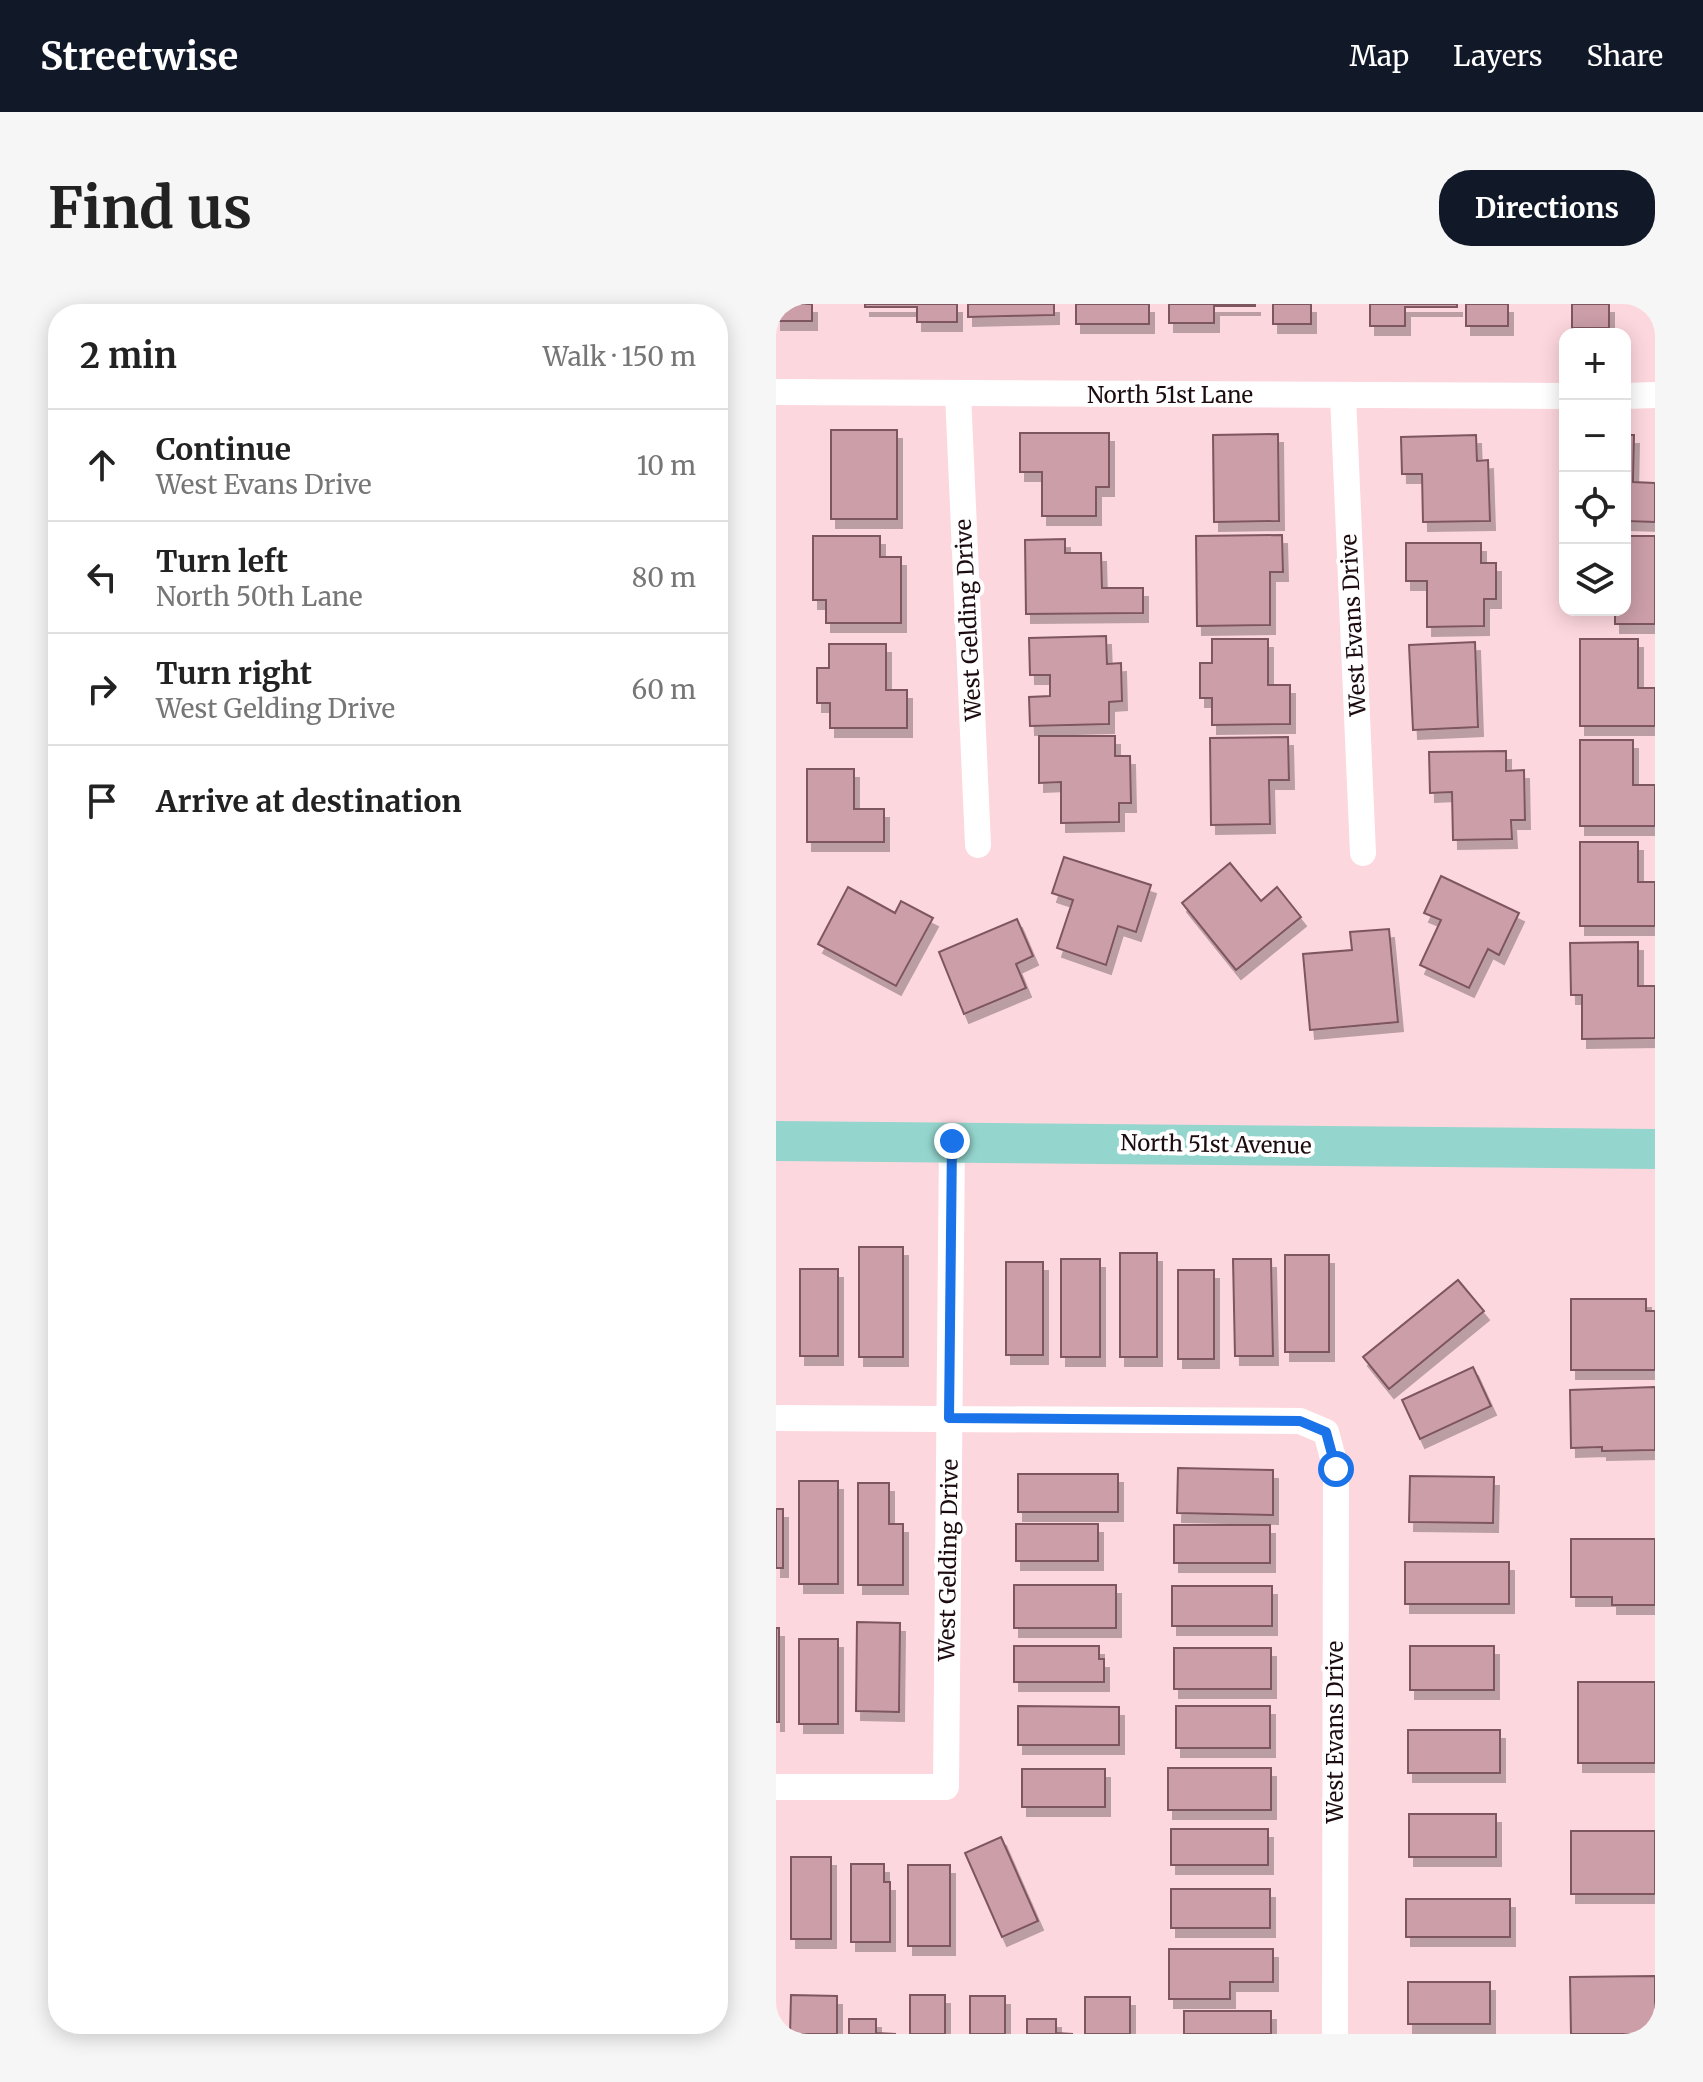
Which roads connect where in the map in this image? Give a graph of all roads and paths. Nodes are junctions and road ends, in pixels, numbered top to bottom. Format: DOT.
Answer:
graph roads {
  1 [pos="776,392"];
  2 [pos="958,394"];
  3 [pos="1655,395"];
  4 [pos="1343,396"];
  5 [pos="1559,396"];
  6 [pos="1631,396"];
  7 [pos="978,845"];
  8 [pos="1363,853"];
  9 [pos="776,1141"];
  10 [pos="952,1141"];
  11 [pos="1655,1149"];
  12 [pos="776,1418"];
  13 [pos="949,1418"];
  14 [pos="776,1787"];
  15 [pos="1335,2034"];
  1 -- 2 [label="street, North 51st Lane"];
  2 -- 4 [label="street, North 51st Lane"];
  2 -- 7 [label="street, West Gelding Drive"];
  3 -- 6 [label="street"];
  4 -- 5 [label="street, North 51st Lane"];
  4 -- 8 [label="street, West Evans Drive"];
  9 -- 10 [label="main road, North 51st Avenue"];
  10 -- 11 [label="main road, North 51st Avenue"];
  10 -- 13 [label="street, West Gelding Drive"];
  12 -- 13 [label="street"];
  13 -- 14 [label="street, West Gelding Drive"];
  13 -- 15 [label="street, West Evans Drive"];
}
